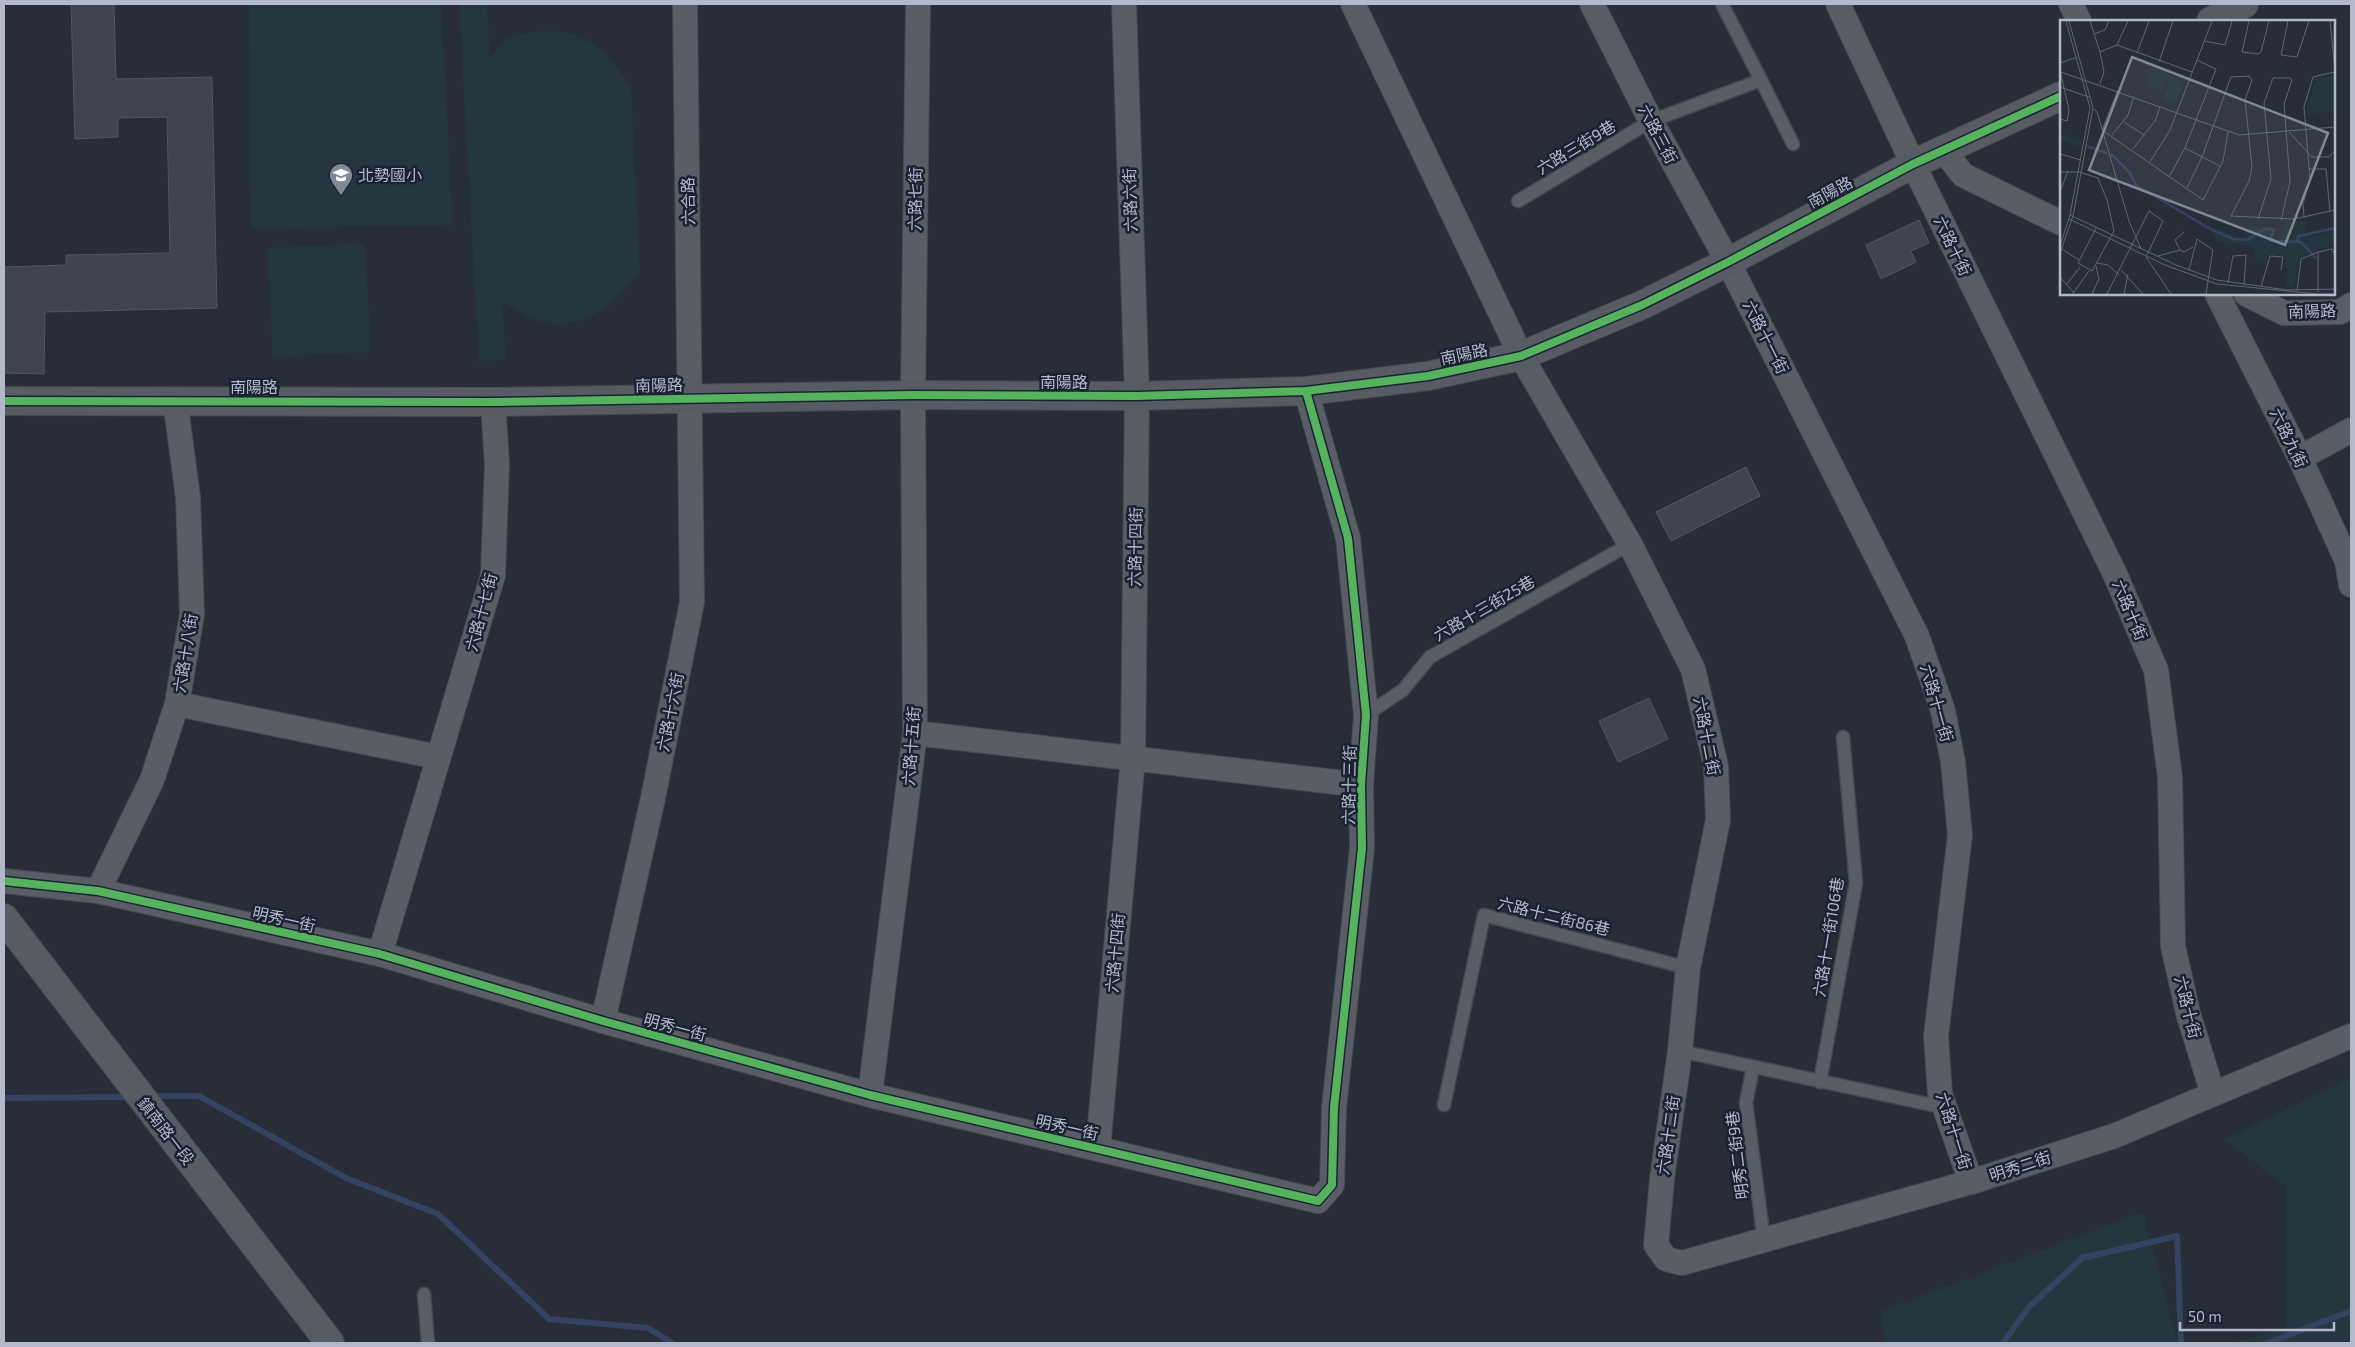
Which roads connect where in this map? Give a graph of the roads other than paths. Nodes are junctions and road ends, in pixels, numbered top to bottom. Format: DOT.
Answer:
graph roads {
  1 [pos="686,4"];
  2 [pos="918,4"];
  3 [pos="1124,4"];
  4 [pos="1353,4"];
  5 [pos="1592,4"];
  6 [pos="1722,4"];
  7 [pos="1838,4"];
  8 [pos="2071,4"];
  9 [pos="2244,4"];
  10 [pos="2079,20"];
  11 [pos="2212,20"];
  12 [pos="1761,80"];
  13 [pos="2060,96"];
  14 [pos="1651,121"];
  15 [pos="1793,144"];
  16 [pos="1944,151"];
  17 [pos="1912,164"];
  18 [pos="1518,201"];
  19 [pos="2060,223"];
  20 [pos="1728,262"];
  21 [pos="2218,295"];
  22 [pos="2248,295"];
  23 [pos="2351,305"];
  24 [pos="1521,356"];
  25 [pos="1306,391"];
  26 [pos="913,395"];
  27 [pos="1137,396"];
  28 [pos="690,398"];
  29 [pos="174,400"];
  30 [pos="4,401"];
  31 [pos="493,402"];
  32 [pos="2351,430"];
  33 [pos="2300,458"];
  34 [pos="1630,544"];
  35 [pos="2349,560"];
  36 [pos="2351,585"];
  37 [pos="177,704"];
  38 [pos="1366,715"];
  39 [pos="915,733"];
  40 [pos="1842,737"];
  41 [pos="438,758"];
  42 [pos="1133,758"];
  43 [pos="1360,785"];
  44 [pos="4,881"];
  45 [pos="98,890"];
  46 [pos="4,918"];
  47 [pos="380,954"];
  48 [pos="1688,968"];
  49 [pos="603,1021"];
  50 [pos="2351,1036"];
  51 [pos="1680,1051"];
  52 [pos="1753,1067"];
  53 [pos="1820,1082"];
  54 [pos="2213,1094"];
  55 [pos="870,1095"];
  56 [pos="1444,1105"];
  57 [pos="1946,1108"];
  58 [pos="1098,1148"];
  59 [pos="1971,1182"];
  60 [pos="1332,1185"];
  61 [pos="1764,1240"];
  62 [pos="1656,1245"];
  63 [pos="424,1294"];
  64 [pos="330,1343"];
  65 [pos="428,1343"];
  1 -- 28 [label="street, 六合路"];
  2 -- 26 [label="street, 六路七街"];
  3 -- 27 [label="street, 六路六街"];
  4 -- 24 [label="street"];
  5 -- 14 [label="street, 六路三街"];
  6 -- 12 [label="lane"];
  7 -- 17 [label="street"];
  8 -- 10 [label="street"];
  9 -- 11 [label="street"];
  12 -- 14 [label="lane, 六路三街9巷"];
  12 -- 15 [label="lane"];
  13 -- 16 [label="street, 南陽路"];
  14 -- 18 [label="lane, 六路三街9巷"];
  14 -- 20 [label="street, 六路三街"];
  16 -- 17 [label="street, 南陽路"];
  16 -- 19 [label="street"];
  17 -- 20 [label="street, 南陽路"];
  17 -- 54 [label="street, 六路十街"];
  20 -- 24 [label="street, 南陽路"];
  20 -- 57 [label="street, 六路十一街"];
  21 -- 33 [label="street, 六路九街"];
  22 -- 23 [label="street, 南陽路"];
  24 -- 25 [label="street, 南陽路"];
  24 -- 34 [label="street, 六路十二街"];
  25 -- 27 [label="street, 南陽路"];
  25 -- 38 [label="street, 六路十三街"];
  26 -- 27 [label="street, 南陽路"];
  26 -- 28 [label="street, 南陽路"];
  26 -- 39 [label="street, 六路十五街"];
  27 -- 42 [label="street, 六路十四街"];
  28 -- 31 [label="street, 南陽路"];
  28 -- 49 [label="street, 六路十六街"];
  29 -- 30 [label="street, 南陽路"];
  29 -- 31 [label="street, 南陽路"];
  29 -- 37 [label="street, 六路十八街"];
  31 -- 41 [label="street, 六路十七街"];
  32 -- 33 [label="street"];
  33 -- 35 [label="street, 六路九街"];
  34 -- 38 [label="lane, 六路十三街25巷"];
  34 -- 48 [label="street, 六路十二街"];
  35 -- 36 [label="street, 六路九街"];
  37 -- 41 [label="street"];
  37 -- 45 [label="street, 六路十八街"];
  38 -- 43 [label="street, 六路十三街"];
  39 -- 42 [label="street"];
  39 -- 55 [label="street, 六路十五街"];
  40 -- 53 [label="lane, 六路十一街106巷"];
  41 -- 47 [label="street, 六路十七街"];
  42 -- 43 [label="street"];
  42 -- 58 [label="street, 六路十四街"];
  43 -- 60 [label="street, 六路十三街"];
  44 -- 45 [label="street, 明秀一街"];
  45 -- 47 [label="street, 明秀一街"];
  46 -- 64 [label="street, 鎮南路一段"];
  47 -- 49 [label="street, 明秀一街"];
  48 -- 51 [label="street, 六路十二街"];
  48 -- 56 [label="lane, 六路十二街86巷"];
  49 -- 55 [label="street, 明秀一街"];
  50 -- 54 [label="street, 明秀二街"];
  51 -- 52 [label="lane"];
  51 -- 62 [label="street, 六路十二街"];
  52 -- 53 [label="lane"];
  52 -- 61 [label="lane, 明秀二街9巷"];
  53 -- 57 [label="lane"];
  54 -- 59 [label="street, 明秀二街"];
  55 -- 58 [label="street, 明秀一街"];
  57 -- 59 [label="street, 六路十一街"];
  58 -- 60 [label="street, 明秀一街"];
  59 -- 61 [label="street, 明秀二街"];
  61 -- 62 [label="street, 明秀二街"];
  63 -- 65 [label="lane"];
}
